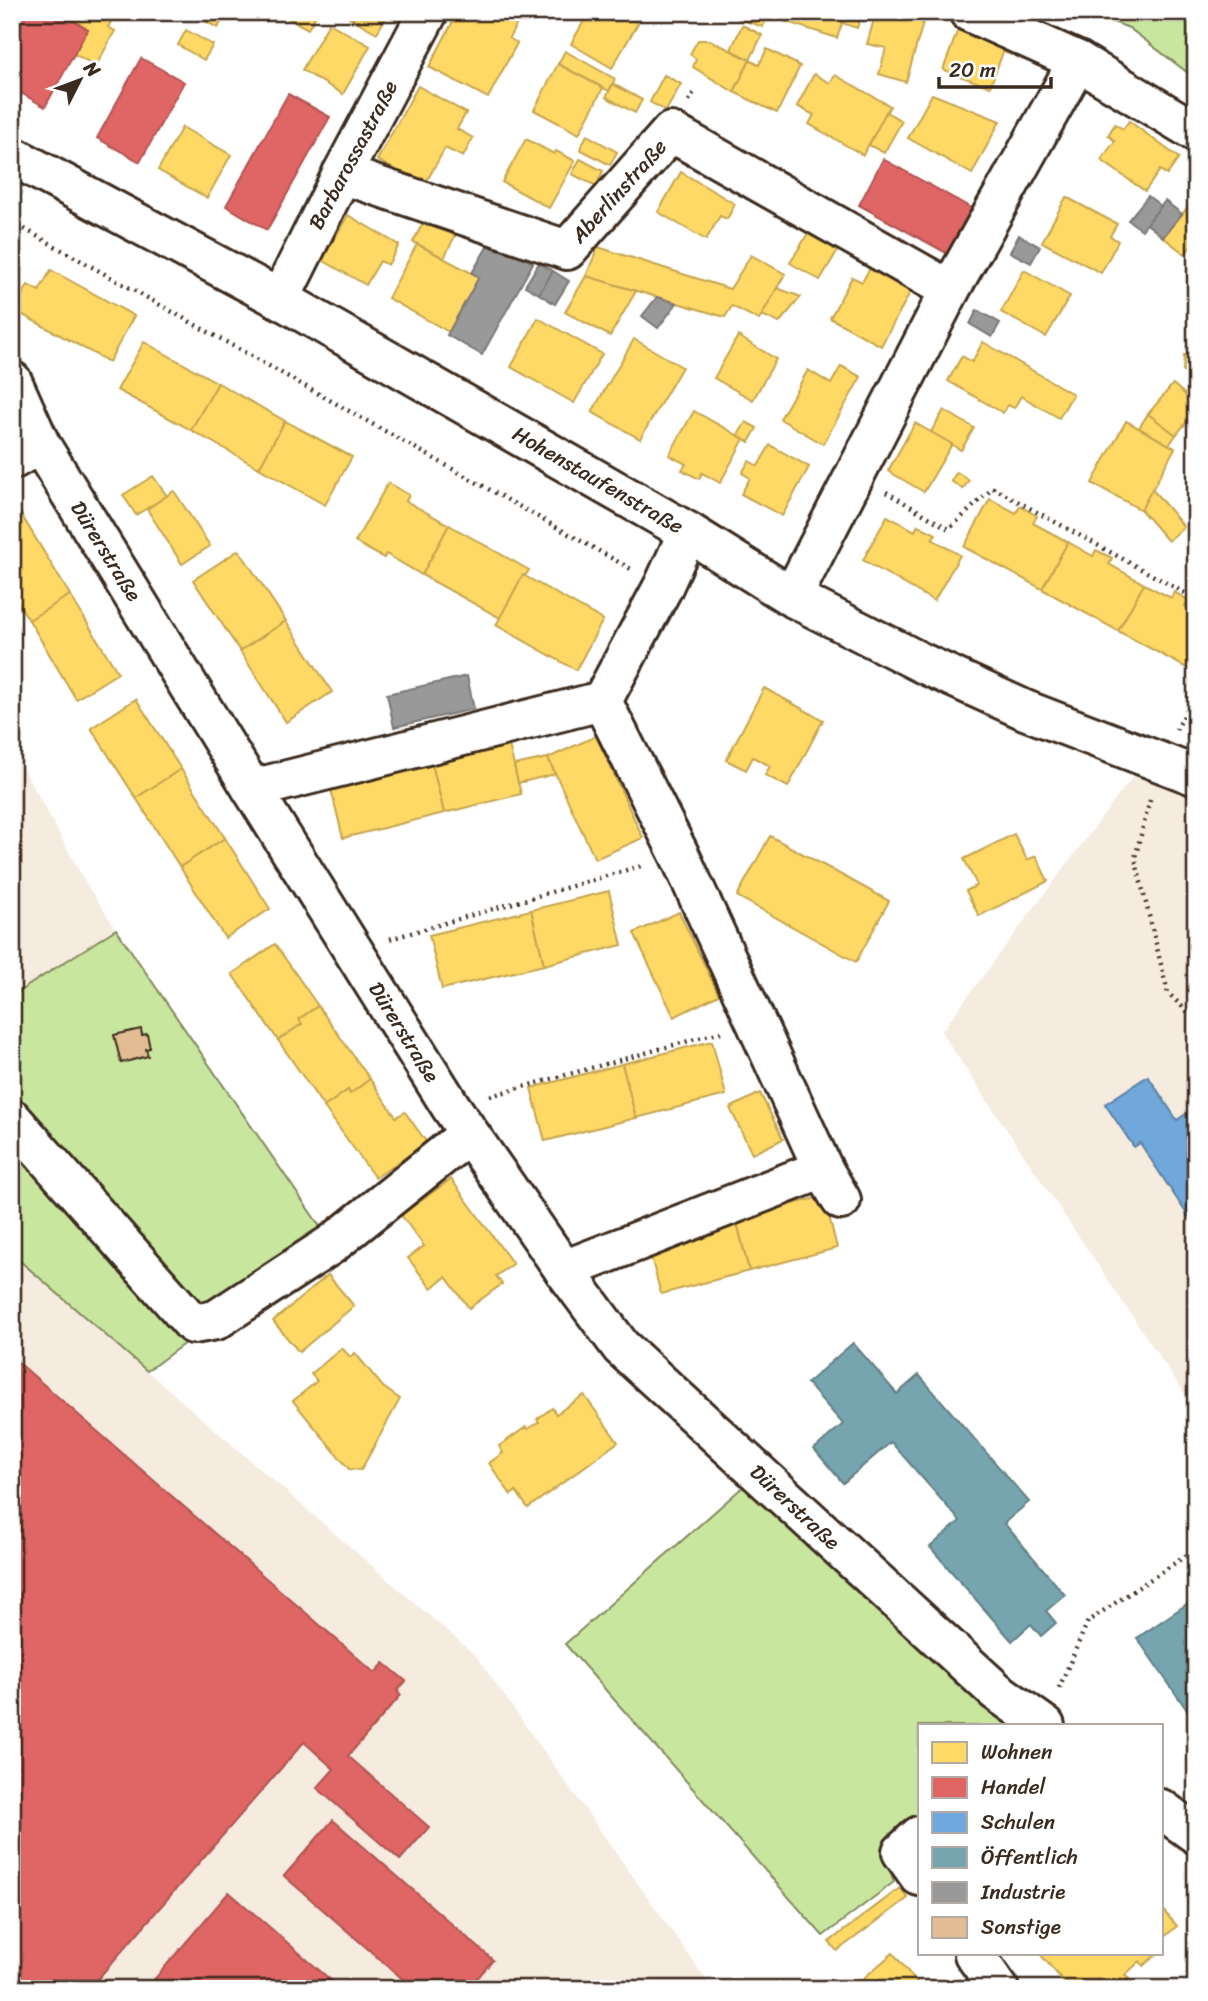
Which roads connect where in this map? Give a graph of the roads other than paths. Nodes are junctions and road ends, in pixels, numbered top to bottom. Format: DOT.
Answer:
graph roads {
  1 [pos="428,12"];
  2 [pos="969,12"];
  3 [pos="1078,61"];
  4 [pos="1196,132"];
  5 [pos="12,156"];
  6 [pos="342,174"];
  7 [pos="950,290"];
  8 [pos="279,299"];
  9 [pos="12,381"];
  10 [pos="26,452"];
  11 [pos="688,531"];
  12 [pos="792,597"];
  13 [pos="602,701"];
  14 [pos="1196,776"];
  15 [pos="252,789"];
  16 [pos="12,1119"];
  17 [pos="460,1121"];
  18 [pos="564,1270"];
  19 [pos="1040,1724"];
  20 [pos="1162,1810"];
  21 [pos="1196,1834"];
  22 [pos="918,1837"];
  23 [pos="918,1875"];
  24 [pos="975,1955"];
  25 [pos="999,1989"];
  1 -- 6 [label="street, Barbarossastraße"];
  2 -- 3 [label="street"];
  3 -- 4 [label="street"];
  3 -- 7 [label="street"];
  5 -- 8 [label="street, Hohenstaufenstraße"];
  6 -- 7 [label="street, Aberlinstraße"];
  6 -- 8 [label="street, Barbarossastraße"];
  7 -- 12 [label="street"];
  8 -- 11 [label="street, Hohenstaufenstraße"];
  9 -- 10 [label="street, Dürerstraße"];
  10 -- 15 [label="street, Dürerstraße"];
  11 -- 12 [label="street, Hohenstaufenstraße"];
  11 -- 13 [label="street"];
  12 -- 14 [label="street, Hohenstaufenstraße"];
  13 -- 15 [label="street"];
  13 -- 18 [label="street"];
  15 -- 17 [label="street, Dürerstraße"];
  16 -- 17 [label="street"];
  17 -- 18 [label="street, Dürerstraße"];
  18 -- 19 [label="street, Dürerstraße"];
  20 -- 21 [label="street"];
  22 -- 23 [label="street"];
  24 -- 25 [label="street"];
}
